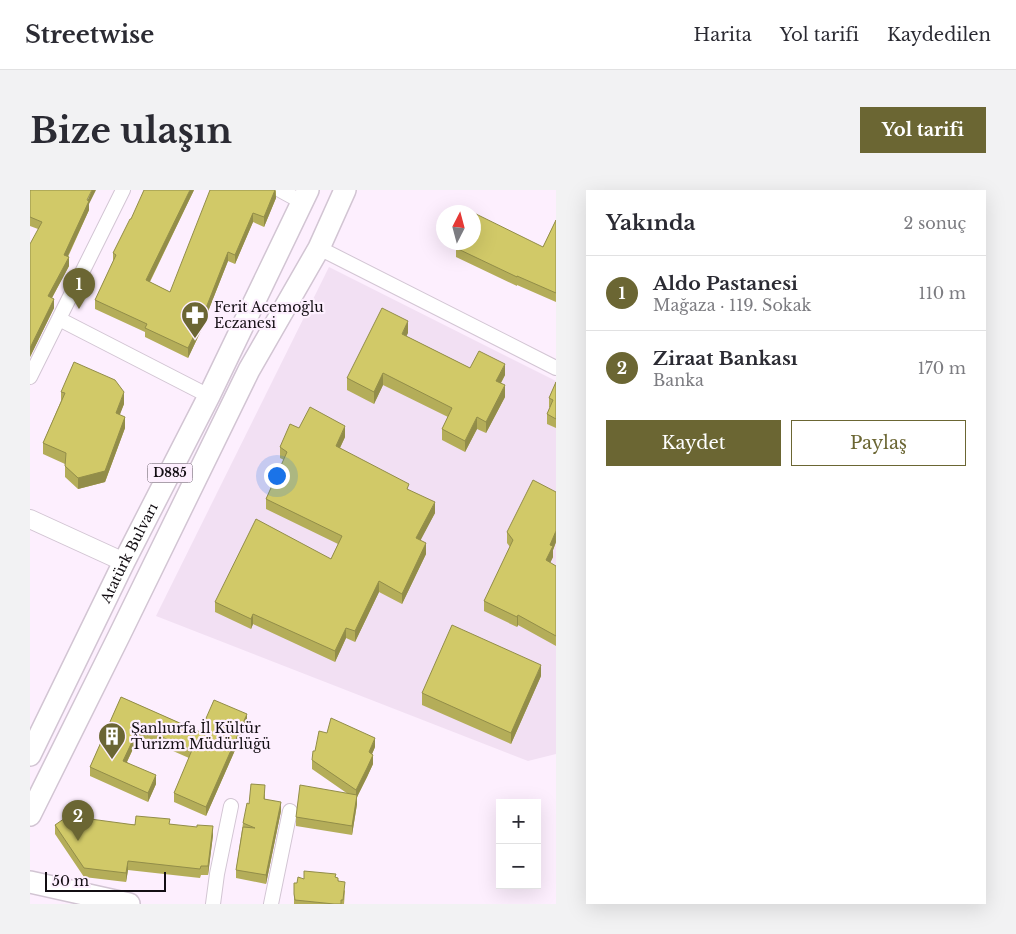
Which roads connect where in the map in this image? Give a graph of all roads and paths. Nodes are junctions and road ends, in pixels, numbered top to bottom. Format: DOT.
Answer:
graph roads {
  1 [pos="123,190"];
  2 [pos="280,190"];
  3 [pos="345,190"];
  4 [pos="305,196"];
  5 [pos="319,248"];
  6 [pos="59,319"];
  7 [pos="556,368"];
  8 [pos="30,377"];
  9 [pos="209,396"];
  10 [pos="30,519"];
  11 [pos="124,562"];
  12 [pos="66,684"];
  13 [pos="30,741"];
  14 [pos="30,755"];
  15 [pos="231,806"];
  16 [pos="290,811"];
  17 [pos="30,815"];
  18 [pos="30,882"];
  19 [pos="129,904"];
  20 [pos="213,904"];
  21 [pos="271,904"];
  1 -- 6 [label="street"];
  2 -- 4 [label="street"];
  3 -- 5 [label="main road"];
  4 -- 9 [label="main road, Atatürk Bulvarı / D885"];
  5 -- 7 [label="street"];
  5 -- 17 [label="main road"];
  6 -- 8 [label="street"];
  6 -- 9 [label="street"];
  9 -- 11 [label="main road, Atatürk Bulvarı / D885"];
  10 -- 11 [label="street"];
  11 -- 12 [label="main road, Atatürk Bulvarı / D885"];
  12 -- 13 [label="main road"];
  12 -- 14 [label="main road, Atatürk Bulvarı / D885"];
  15 -- 20 [label="street"];
  16 -- 21 [label="street"];
  18 -- 19 [label="main road"];
}
